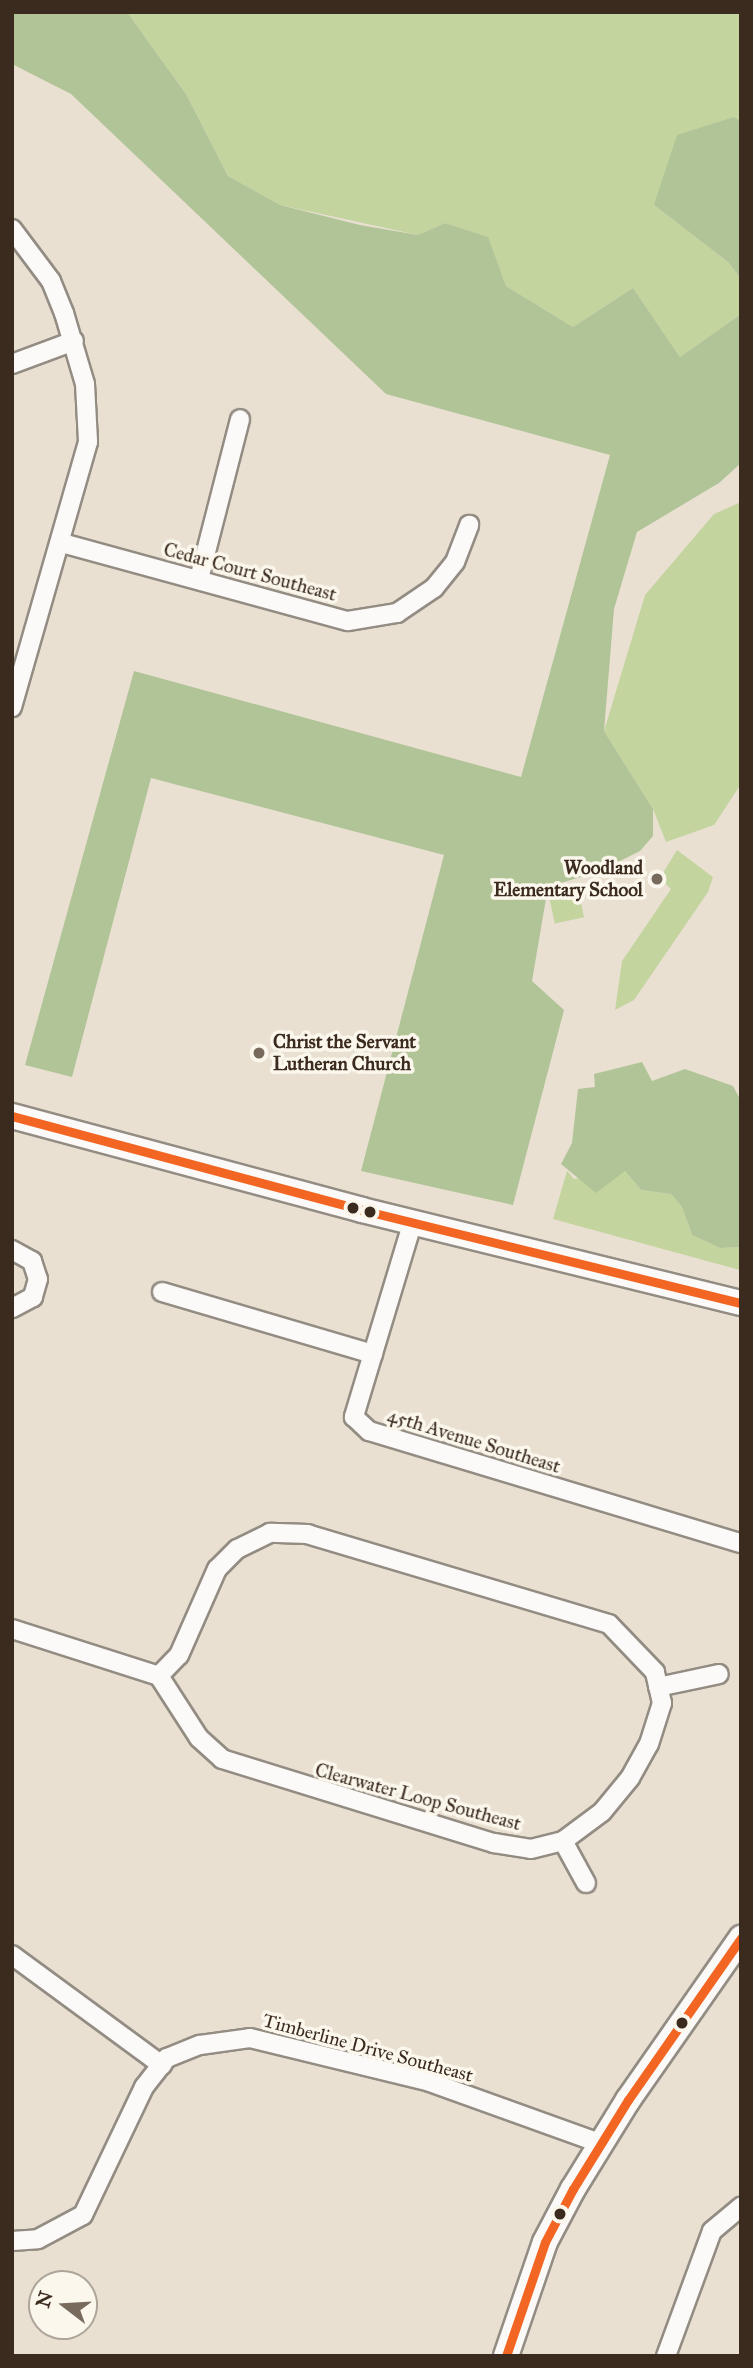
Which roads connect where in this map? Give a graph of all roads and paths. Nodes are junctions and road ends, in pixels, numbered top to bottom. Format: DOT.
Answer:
graph roads {
  1 [pos="12,229"];
  2 [pos="74,341"];
  3 [pos="12,364"];
  4 [pos="240,419"];
  5 [pos="469,525"];
  6 [pos="62,543"];
  7 [pos="199,579"];
  8 [pos="14,696"];
  9 [pos="12,1116"];
  10 [pos="413,1222"];
  11 [pos="12,1250"];
  12 [pos="162,1292"];
  13 [pos="741,1303"];
  14 [pos="12,1308"];
  15 [pos="373,1354"];
  16 [pos="741,1543"];
  17 [pos="12,1629"];
  18 [pos="719,1674"];
  19 [pos="159,1676"];
  20 [pos="658,1687"];
  21 [pos="563,1841"];
  22 [pos="586,1883"];
  23 [pos="741,1938"];
  24 [pos="12,1955"];
  25 [pos="162,2065"];
  26 [pos="599,2143"];
  27 [pos="741,2207"];
  28 [pos="12,2241"];
  29 [pos="506,2356"];
  30 [pos="666,2356"];
  1 -- 2 [label="street"];
  2 -- 3 [label="street"];
  2 -- 6 [label="street"];
  4 -- 7 [label="street"];
  5 -- 7 [label="street, Cedar Court Southeast"];
  6 -- 7 [label="street, Cedar Court Southeast"];
  6 -- 8 [label="street"];
  9 -- 10 [label="street"];
  10 -- 13 [label="street"];
  10 -- 15 [label="street, 45th Avenue Southeast"];
  11 -- 14 [label="street"];
  12 -- 15 [label="street"];
  15 -- 16 [label="street, 45th Avenue Southeast"];
  17 -- 19 [label="street"];
  18 -- 20 [label="street"];
  19 -- 20 [label="street"];
  19 -- 21 [label="street, Clearwater Loop Southeast"];
  20 -- 21 [label="street, Clearwater Loop Southeast"];
  21 -- 22 [label="street"];
  23 -- 26 [label="street"];
  24 -- 25 [label="street"];
  25 -- 26 [label="street, Timberline Drive Southeast"];
  25 -- 28 [label="street, Timberline Drive Southeast"];
  26 -- 29 [label="street"];
  27 -- 30 [label="street"];
}
